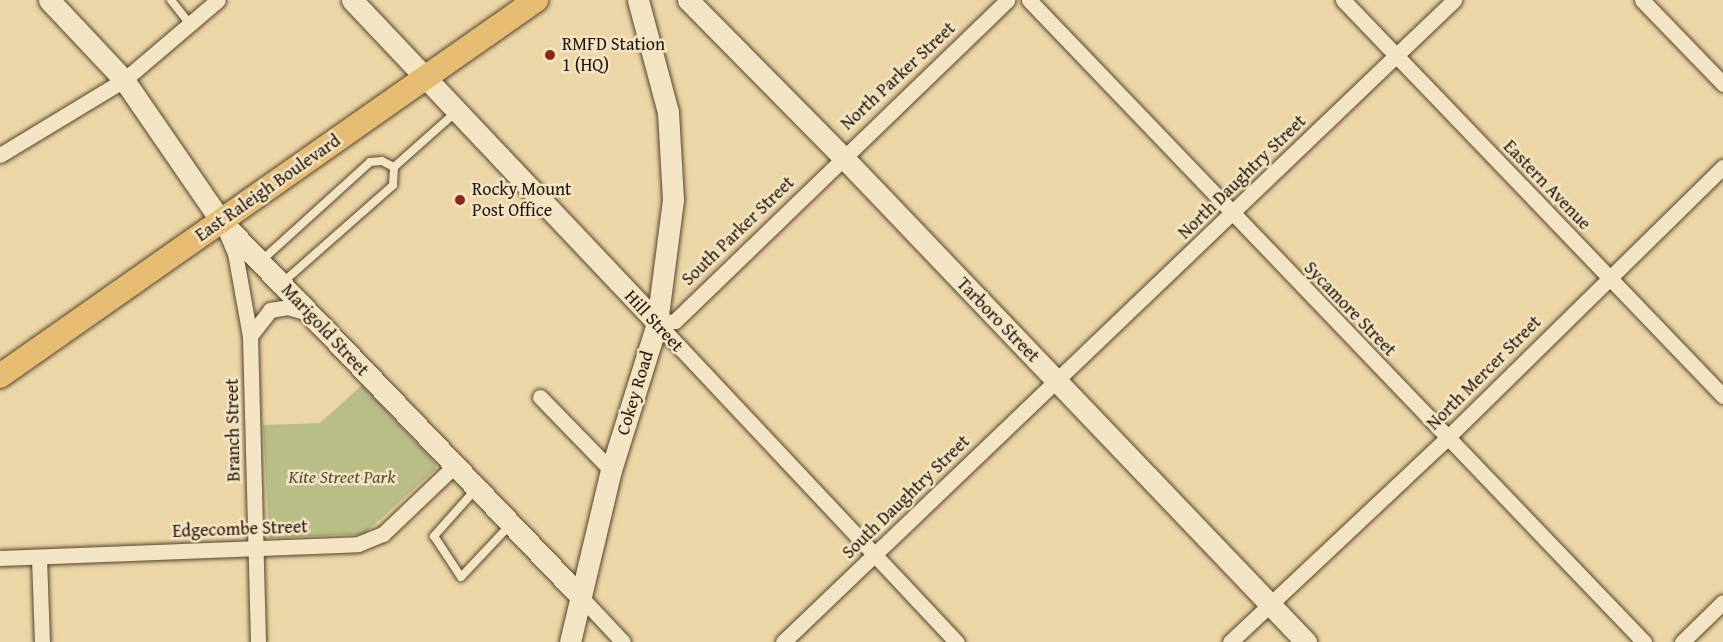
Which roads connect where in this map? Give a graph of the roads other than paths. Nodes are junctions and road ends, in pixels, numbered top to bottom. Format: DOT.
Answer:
graph roads {
  1 [pos="49,0"];
  2 [pos="171,0"];
  3 [pos="218,0"];
  4 [pos="352,0"];
  5 [pos="536,0"];
  6 [pos="638,0"];
  7 [pos="688,0"];
  8 [pos="1007,0"];
  9 [pos="1029,0"];
  10 [pos="1343,0"];
  11 [pos="1454,0"];
  12 [pos="1642,0"];
  13 [pos="190,24"];
  14 [pos="1397,56"];
  15 [pos="425,78"];
  16 [pos="124,80"];
  17 [pos="1723,84"];
  18 [pos="456,111"];
  19 [pos="0,154"];
  20 [pos="842,156"];
  21 [pos="394,167"];
  22 [pos="1723,167"];
  23 [pos="1232,214"];
  24 [pos="221,221"];
  25 [pos="260,262"];
  26 [pos="1609,278"];
  27 [pos="281,284"];
  28 [pos="310,314"];
  29 [pos="657,323"];
  30 [pos="250,336"];
  31 [pos="0,375"];
  32 [pos="1057,381"];
  33 [pos="1723,396"];
  34 [pos="540,397"];
  35 [pos="1447,438"];
  36 [pos="453,467"];
  37 [pos="611,470"];
  38 [pos="475,490"];
  39 [pos="510,525"];
  40 [pos="255,548"];
  41 [pos="874,555"];
  42 [pos="39,557"];
  43 [pos="0,558"];
  44 [pos="579,595"];
  45 [pos="1723,602"];
  46 [pos="1270,604"];
  47 [pos="42,642"];
  48 [pos="258,642"];
  49 [pos="570,642"];
  50 [pos="623,642"];
  51 [pos="783,642"];
  52 [pos="957,642"];
  53 [pos="1230,642"];
  54 [pos="1306,642"];
  55 [pos="1644,642"];
  56 [pos="1682,642"];
  1 -- 16 [label="street, Marigold Street"];
  2 -- 13 [label="lane"];
  3 -- 13 [label="street"];
  4 -- 15 [label="street, Hill Street"];
  5 -- 15 [label="main road, East Raleigh Boulevard"];
  6 -- 29 [label="street, Cokey Road"];
  7 -- 20 [label="street, Tarboro Street"];
  8 -- 20 [label="street, North Parker Street"];
  9 -- 23 [label="street, Sycamore Street"];
  10 -- 14 [label="street, Eastern Avenue"];
  11 -- 14 [label="street, North Daughtry Street"];
  12 -- 17 [label="street"];
  13 -- 16 [label="street"];
  14 -- 23 [label="street, North Daughtry Street"];
  14 -- 26 [label="street, Eastern Avenue"];
  15 -- 18 [label="street, Hill Street"];
  15 -- 24 [label="main road, East Raleigh Boulevard"];
  16 -- 19 [label="street"];
  16 -- 24 [label="street, Marigold Street"];
  18 -- 21 [label="lane"];
  18 -- 29 [label="street, Hill Street"];
  20 -- 29 [label="street, South Parker Street"];
  20 -- 32 [label="street, Tarboro Street"];
  21 -- 25 [label="lane"];
  21 -- 27 [label="lane"];
  22 -- 26 [label="street, North Mercer Street"];
  23 -- 32 [label="street, North Daughtry Street"];
  23 -- 35 [label="street, Sycamore Street"];
  24 -- 25 [label="street, Marigold Street"];
  24 -- 30 [label="street, Branch Street"];
  24 -- 31 [label="main road, East Raleigh Boulevard"];
  25 -- 27 [label="street, Marigold Street"];
  26 -- 33 [label="street, Eastern Avenue"];
  26 -- 35 [label="street, North Mercer Street"];
  27 -- 28 [label="street, Marigold Street"];
  28 -- 30 [label="street"];
  28 -- 36 [label="street, Marigold Street"];
  29 -- 37 [label="street, Cokey Road"];
  29 -- 41 [label="street, Hill Street"];
  30 -- 40 [label="street, Branch Street"];
  32 -- 41 [label="street, South Daughtry Street"];
  32 -- 46 [label="street, Tarboro Street"];
  34 -- 37 [label="street"];
  35 -- 46 [label="street, North Mercer Street"];
  35 -- 55 [label="street, Sycamore Street"];
  36 -- 38 [label="street, Marigold Street"];
  36 -- 40 [label="street, Edgecombe Street"];
  37 -- 44 [label="street, Cokey Road"];
  38 -- 39 [label="street, Marigold Street"];
  38 -- 39 [label="lane"];
  39 -- 44 [label="street, Marigold Street"];
  40 -- 42 [label="street, Edgecombe Street"];
  40 -- 48 [label="street, Branch Street"];
  41 -- 51 [label="street, South Daughtry Street"];
  41 -- 52 [label="street, Hill Street"];
  42 -- 43 [label="street, Edgecombe Street"];
  42 -- 47 [label="street"];
  44 -- 49 [label="street, Cokey Road"];
  44 -- 50 [label="street, Marigold Street"];
  45 -- 56 [label="street"];
  46 -- 53 [label="street, North Mercer Street"];
  46 -- 54 [label="street, Tarboro Street"];
}
